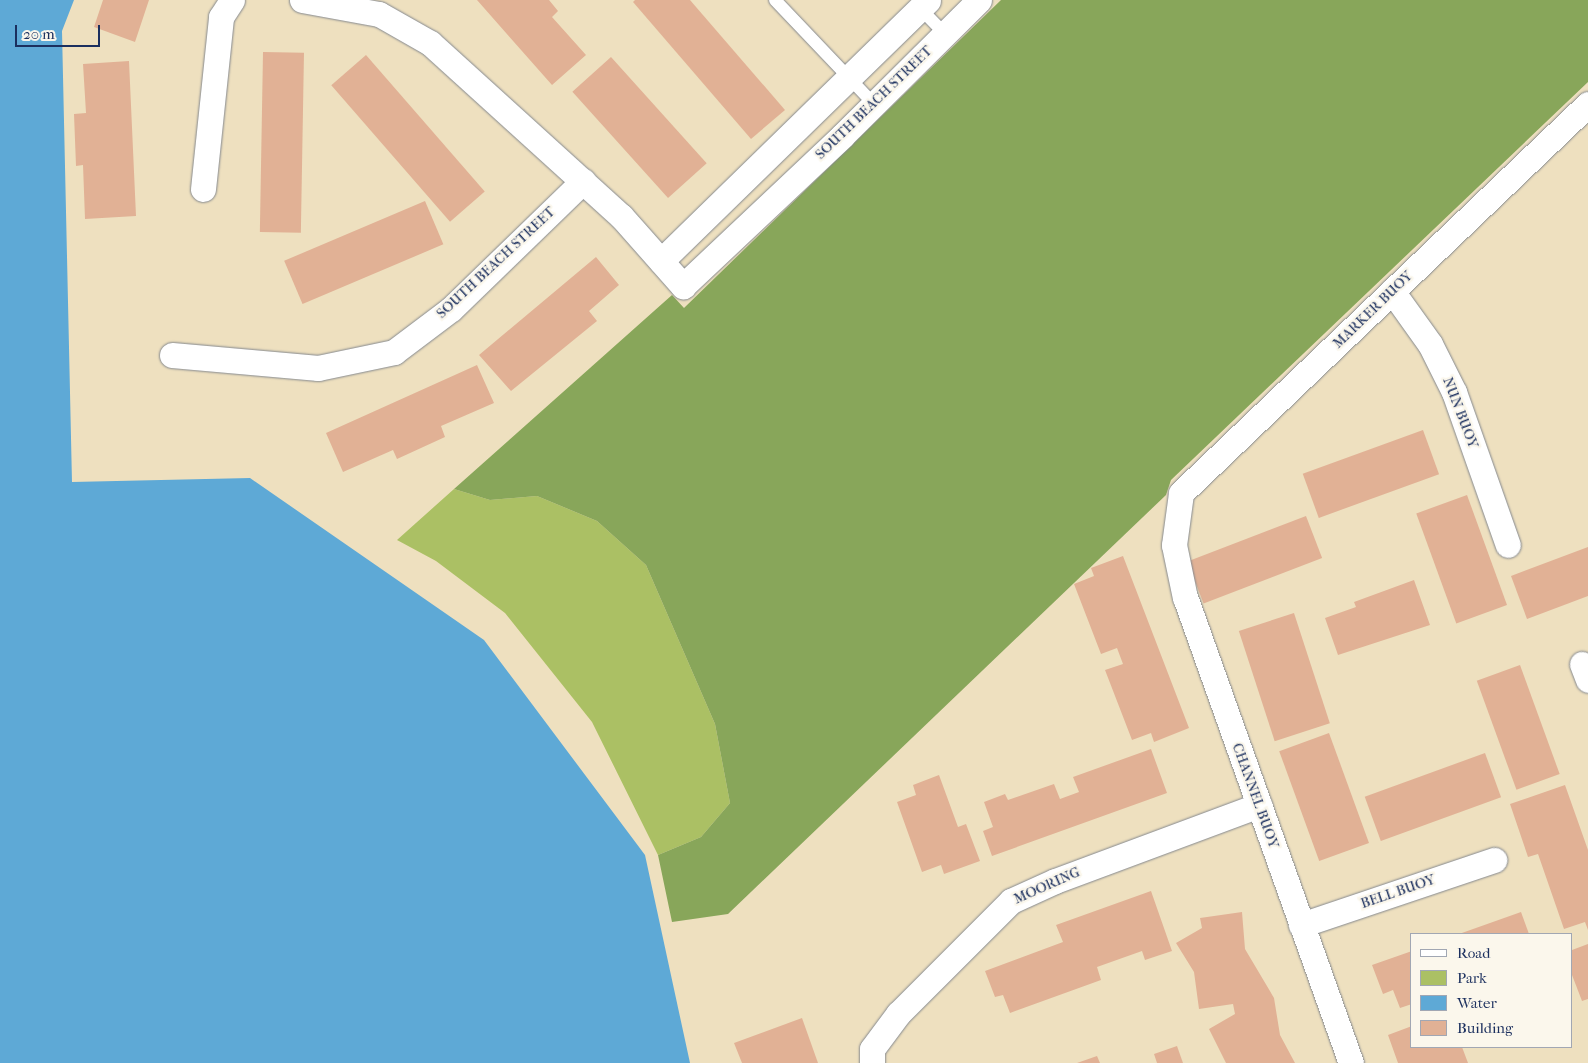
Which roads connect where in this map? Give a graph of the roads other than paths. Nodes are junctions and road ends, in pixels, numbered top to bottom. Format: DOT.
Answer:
graph roads {
  1 [pos="232,0"];
  2 [pos="302,0"];
  3 [pos="775,0"];
  4 [pos="979,0"];
  5 [pos="920,3"];
  6 [pos="368,6"];
  7 [pos="945,34"];
  8 [pos="849,79"];
  9 [pos="874,104"];
  10 [pos="1588,104"];
  11 [pos="583,181"];
  12 [pos="203,190"];
  13 [pos="661,261"];
  14 [pos="1392,292"];
  15 [pos="172,355"];
  16 [pos="1177,525"];
  17 [pos="1508,545"];
  18 [pos="1258,805"];
  19 [pos="1494,860"];
  20 [pos="1301,925"];
  21 [pos="872,1063"];
  22 [pos="1351,1063"];
  1 -- 12 [label="street"];
  2 -- 6 [label="street, SOUTH BEACH STREET"];
  3 -- 8 [label="lane"];
  4 -- 7 [label="street, SOUTH BEACH STREET"];
  5 -- 7 [label="lane"];
  5 -- 8 [label="street"];
  6 -- 11 [label="street, SOUTH BEACH STREET"];
  7 -- 9 [label="street, SOUTH BEACH STREET"];
  8 -- 9 [label="lane"];
  8 -- 13 [label="street"];
  9 -- 13 [label="street, SOUTH BEACH STREET"];
  10 -- 14 [label="street, MARKER BUOY"];
  11 -- 13 [label="street, SOUTH BEACH STREET"];
  11 -- 15 [label="street, SOUTH BEACH STREET"];
  14 -- 16 [label="street, MARKER BUOY"];
  14 -- 17 [label="street, NUN BUOY"];
  16 -- 18 [label="street, CHANNEL BUOY"];
  18 -- 20 [label="street, CHANNEL BUOY"];
  18 -- 21 [label="street, MOORING"];
  19 -- 20 [label="street, BELL BUOY"];
  20 -- 22 [label="street, CHANNEL BUOY"];
}
